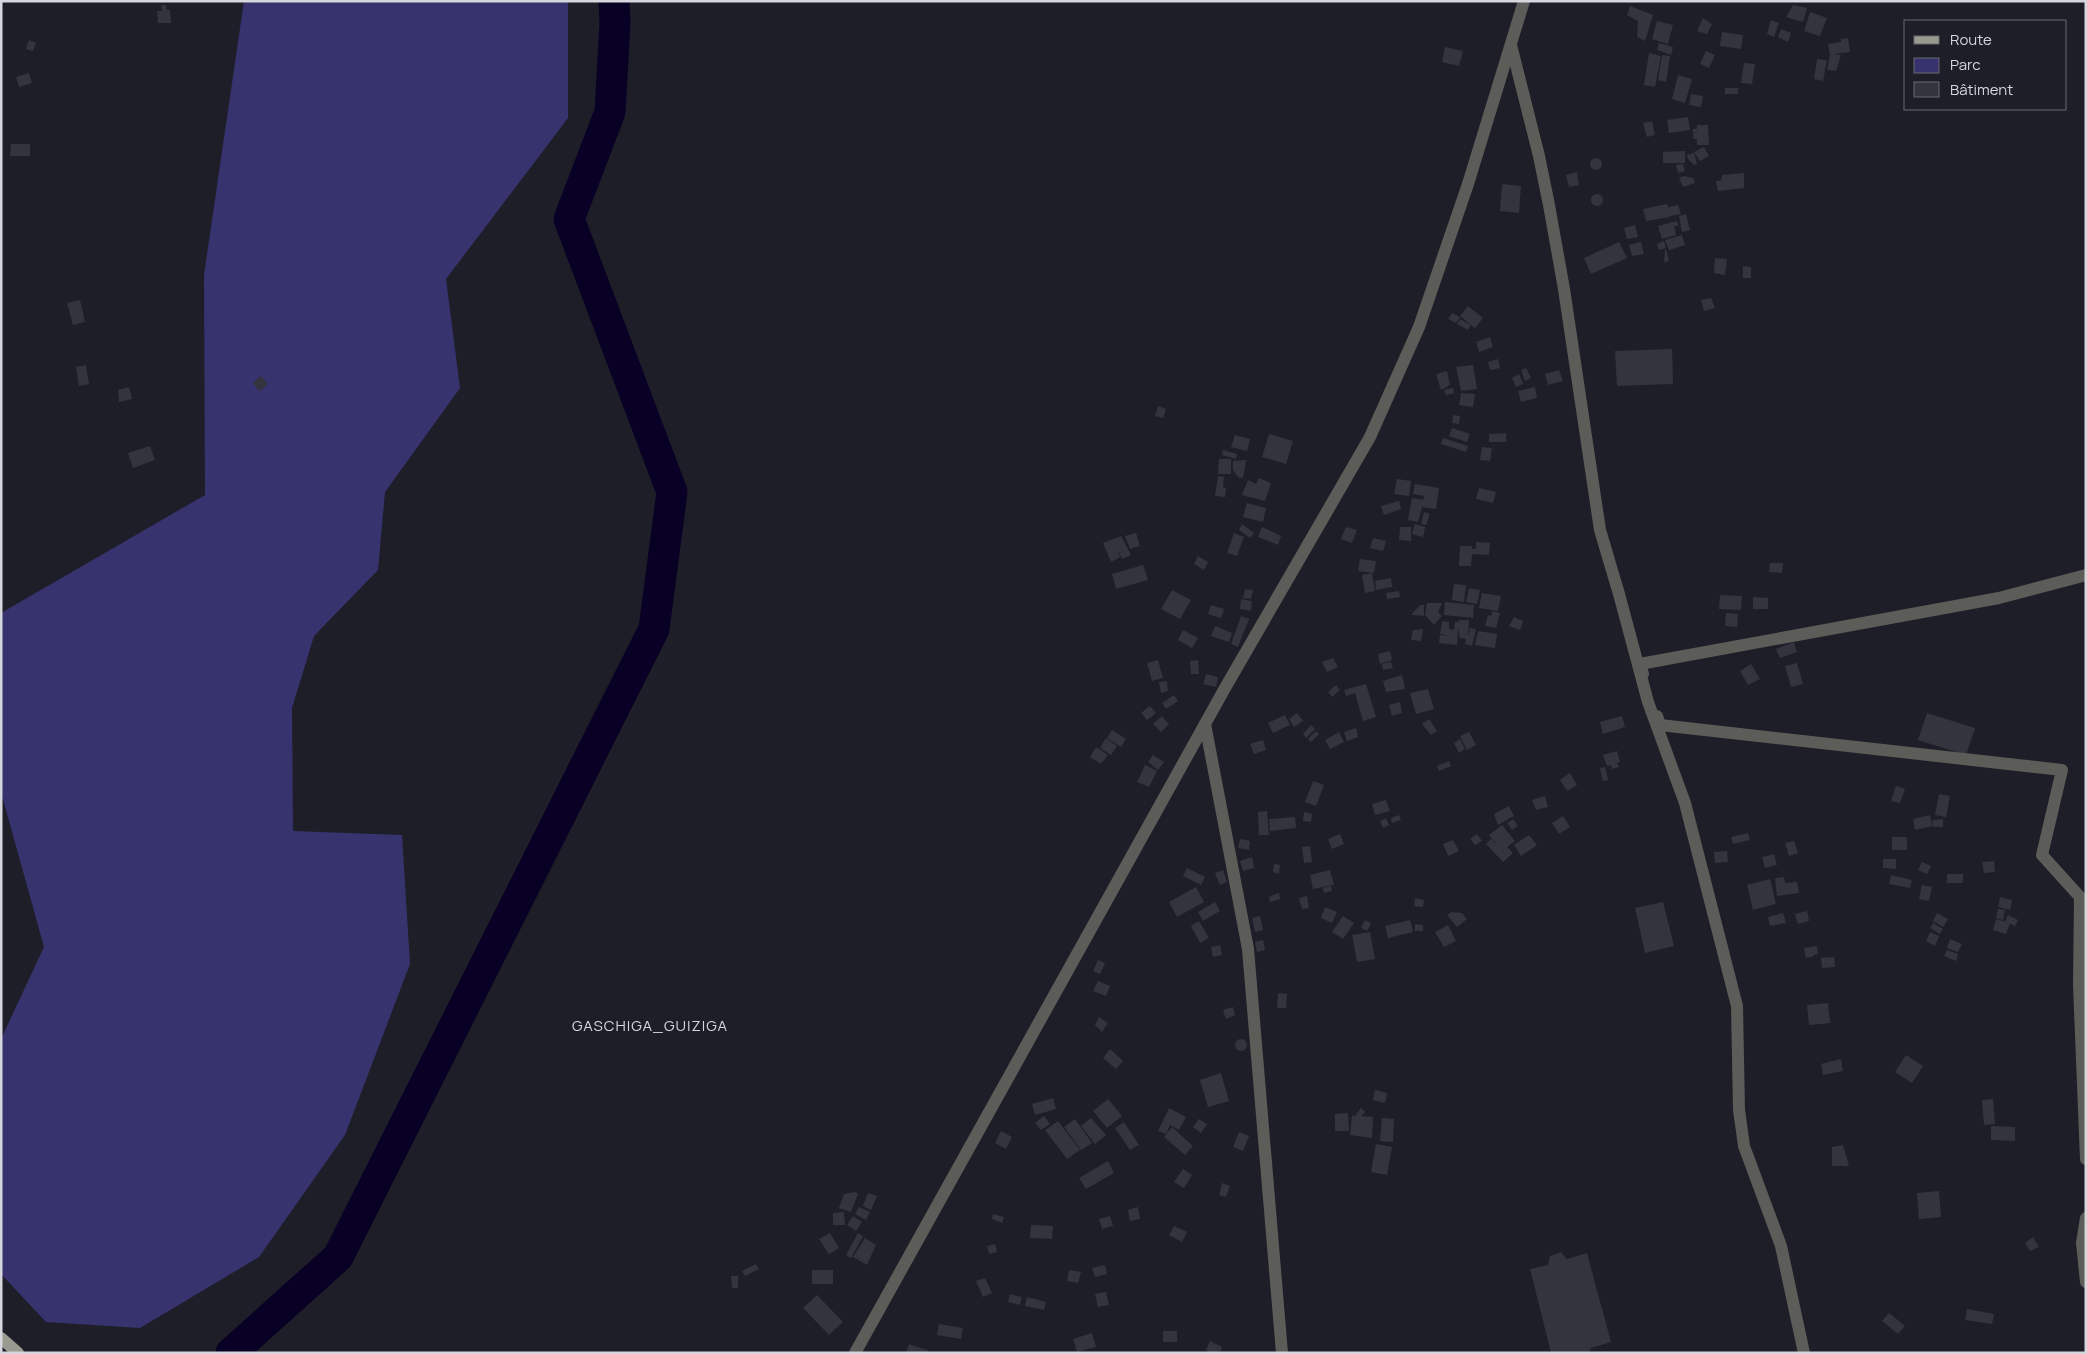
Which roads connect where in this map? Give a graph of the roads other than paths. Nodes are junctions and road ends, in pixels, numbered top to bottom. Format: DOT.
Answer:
graph roads {
  1 [pos="1524,1"];
  2 [pos="1511,45"];
  3 [pos="2086,575"];
  4 [pos="1205,724"];
  5 [pos="2082,980"];
  6 [pos="2086,1159"];
  7 [pos="2086,1218"];
  8 [pos="2086,1282"];
  9 [pos="1,1338"];
  10 [pos="18,1353"];
  11 [pos="855,1353"];
  12 [pos="1282,1353"];
  13 [pos="1804,1353"];
  1 -- 2 [label="street"];
  2 -- 4 [label="street"];
  2 -- 13 [label="street"];
  3 -- 5 [label="street"];
  4 -- 11 [label="street"];
  4 -- 12 [label="street"];
  5 -- 6 [label="street"];
  7 -- 8 [label="street"];
  9 -- 10 [label="main road"];
}
